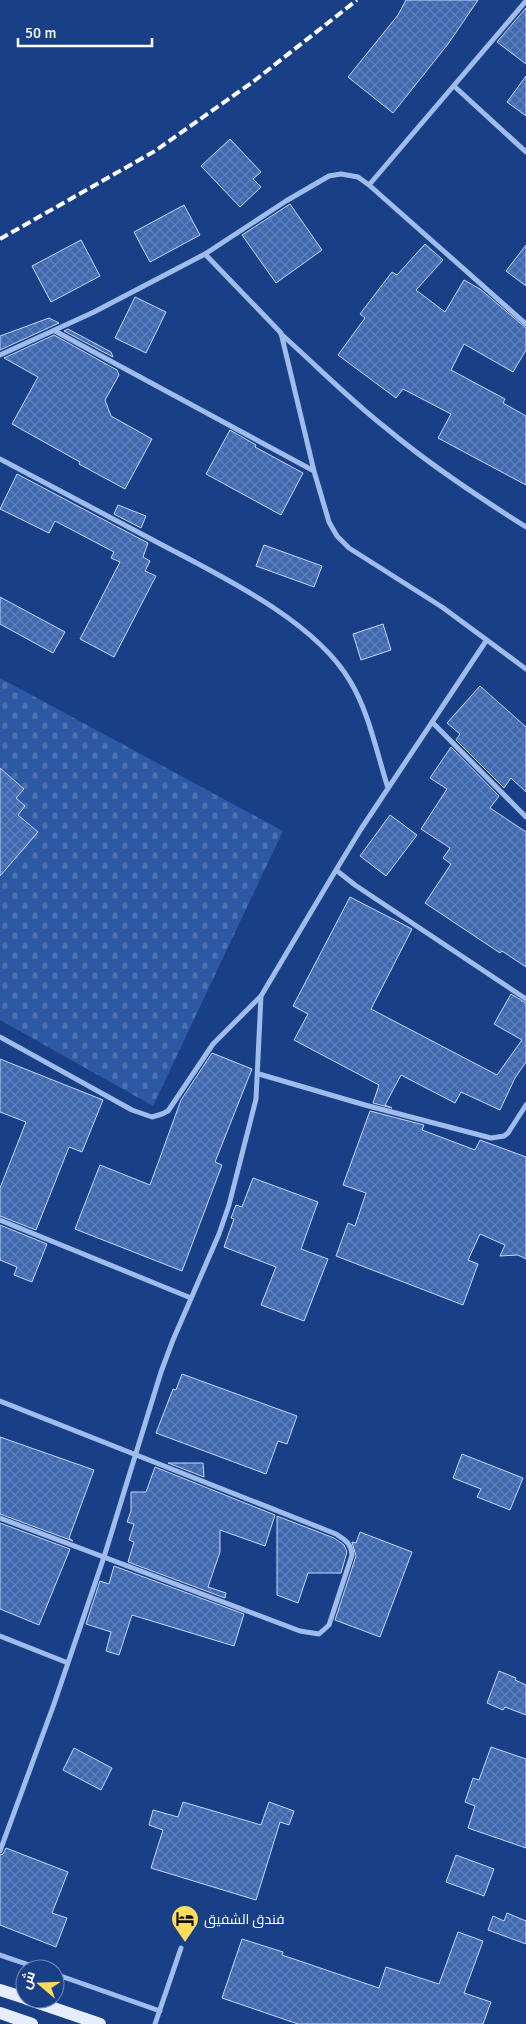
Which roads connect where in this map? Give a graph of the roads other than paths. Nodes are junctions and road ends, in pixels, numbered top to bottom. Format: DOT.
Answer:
graph roads {
  1 [pos="526,1"];
  2 [pos="454,86"];
  3 [pos="526,152"];
  4 [pos="370,185"];
  5 [pos="205,254"];
  6 [pos="526,324"];
  7 [pos="55,331"];
  8 [pos="281,333"];
  9 [pos="0,355"];
  10 [pos="0,459"];
  11 [pos="314,471"];
  12 [pos="526,526"];
  13 [pos="486,641"];
  14 [pos="526,669"];
  15 [pos="432,722"];
  16 [pos="388,788"];
  17 [pos="526,817"];
  18 [pos="336,870"];
  19 [pos="262,996"];
  20 [pos="526,999"];
  21 [pos="0,1038"];
  22 [pos="259,1074"];
  23 [pos="526,1105"];
  24 [pos="0,1220"];
  25 [pos="191,1298"];
  26 [pos="1,1403"];
  27 [pos="134,1454"];
  28 [pos="0,1518"];
  29 [pos="104,1557"];
  30 [pos="0,1636"];
  31 [pos="68,1663"];
  32 [pos="0,1851"];
  33 [pos="181,1948"];
  34 [pos="0,1955"];
  35 [pos="15,1960"];
  36 [pos="65,1978"];
  37 [pos="0,1990"];
  38 [pos="15,1995"];
  39 [pos="56,2009"];
  40 [pos="160,2011"];
  41 [pos="0,2013"];
  42 [pos="32,2024"];
  43 [pos="100,2024"];
  44 [pos="155,2024"];
  1 -- 2 [label="street"];
  2 -- 3 [label="street"];
  2 -- 4 [label="street"];
  4 -- 5 [label="street"];
  4 -- 6 [label="street"];
  5 -- 7 [label="street"];
  5 -- 8 [label="street"];
  7 -- 9 [label="street"];
  7 -- 11 [label="street"];
  8 -- 11 [label="street"];
  8 -- 12 [label="street"];
  10 -- 16 [label="street"];
  11 -- 13 [label="street"];
  13 -- 14 [label="street"];
  13 -- 15 [label="street"];
  15 -- 16 [label="street"];
  15 -- 17 [label="street"];
  16 -- 18 [label="street"];
  18 -- 19 [label="street"];
  18 -- 20 [label="street"];
  19 -- 21 [label="street"];
  19 -- 22 [label="street"];
  22 -- 23 [label="street"];
  22 -- 25 [label="street"];
  24 -- 25 [label="street"];
  25 -- 27 [label="street"];
  26 -- 27 [label="street"];
  27 -- 29 [label="street"];
  27 -- 29 [label="street"];
  28 -- 29 [label="street"];
  29 -- 31 [label="street"];
  30 -- 31 [label="street"];
  31 -- 32 [label="street"];
  33 -- 40 [label="street"];
  34 -- 35 [label="street"];
  36 -- 40 [label="street"];
  37 -- 38 [label="main road"];
  39 -- 43 [label="main road"];
  40 -- 44 [label="street"];
  41 -- 42 [label="main road"];
}
